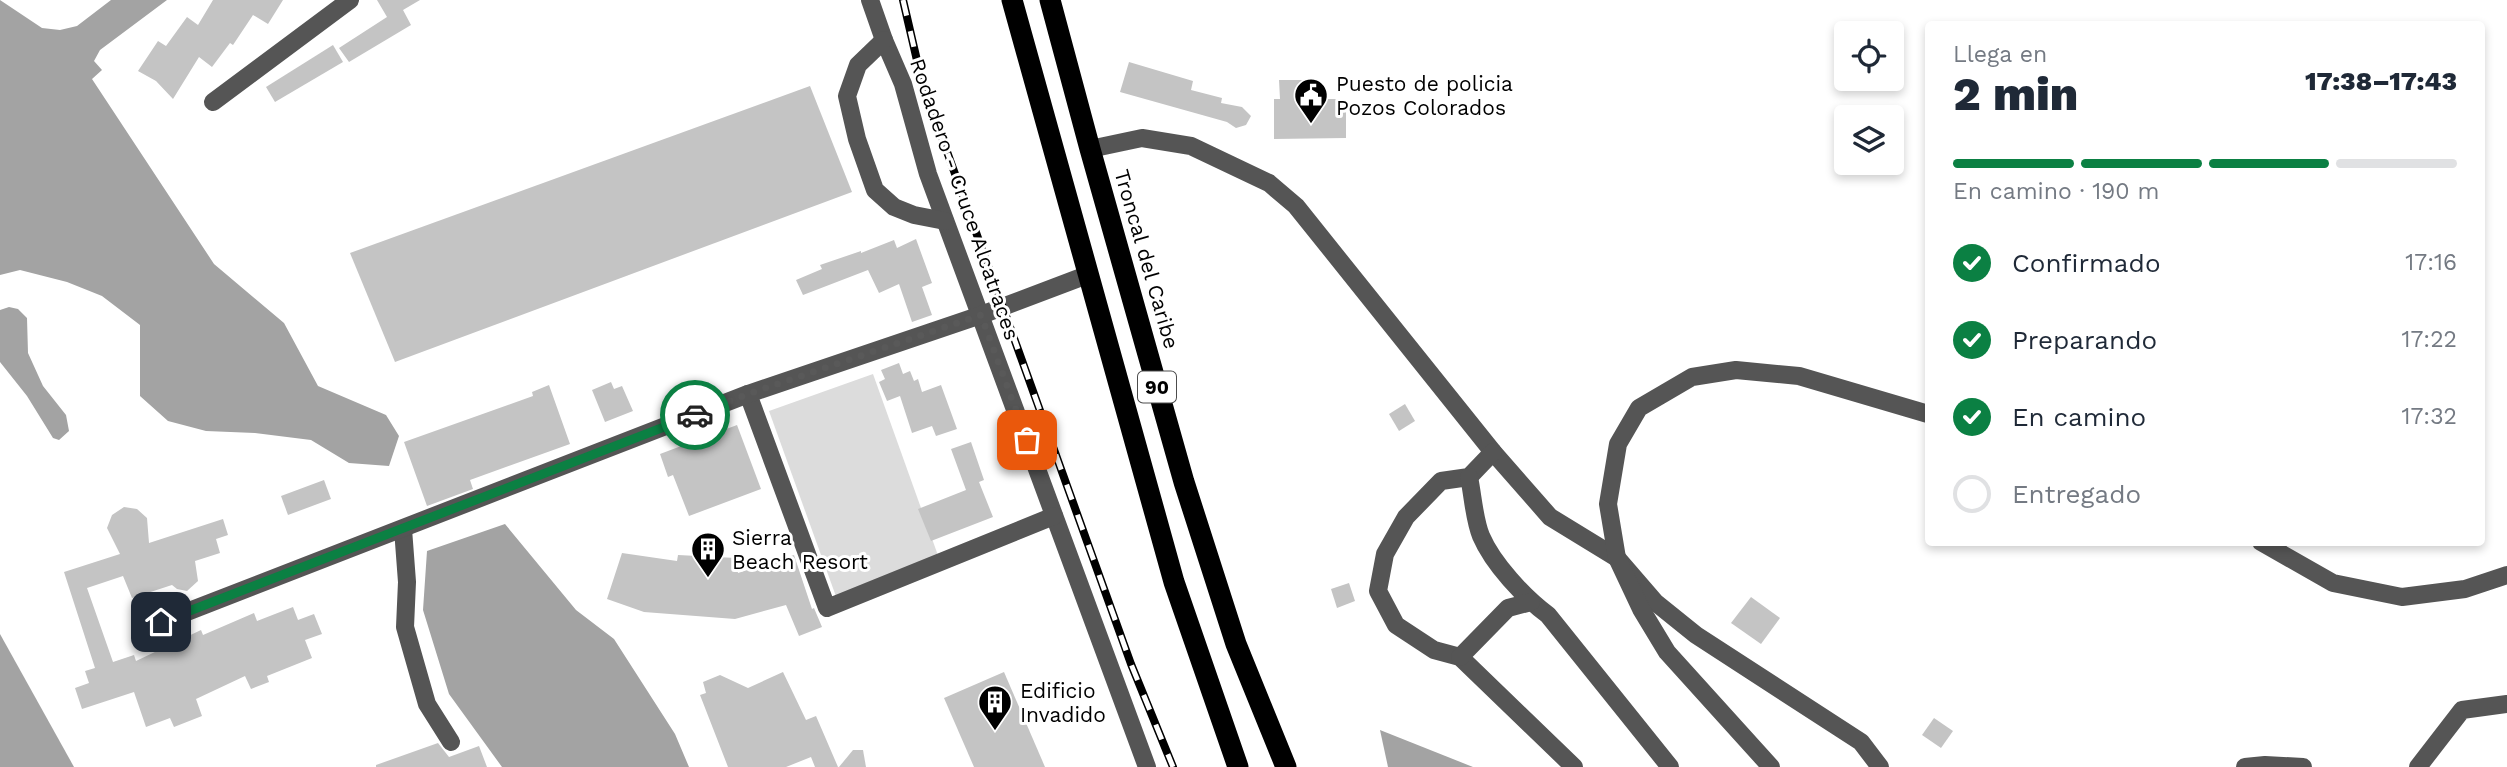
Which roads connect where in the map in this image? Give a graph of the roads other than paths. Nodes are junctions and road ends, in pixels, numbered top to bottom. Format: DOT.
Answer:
graph roads {
  1 [pos="350,0"];
  2 [pos="870,0"];
  3 [pos="1012,0"];
  4 [pos="1050,0"];
  5 [pos="884,40"];
  6 [pos="213,102"];
  7 [pos="1090,149"];
  8 [pos="945,221"];
  9 [pos="1087,275"];
  10 [pos="981,315"];
  11 [pos="748,394"];
  12 [pos="1925,413"];
  13 [pos="1493,452"];
  14 [pos="1469,477"];
  15 [pos="1054,516"];
  16 [pos="403,529"];
  17 [pos="2268,546"];
  18 [pos="1617,558"];
  19 [pos="2507,575"];
  20 [pos="1531,602"];
  21 [pos="161,622"];
  22 [pos="1460,657"];
  23 [pos="2507,704"];
  24 [pos="451,742"];
  25 [pos="1147,767"];
  26 [pos="1238,767"];
  27 [pos="1286,767"];
  28 [pos="1574,767"];
  29 [pos="1670,767"];
  30 [pos="1770,767"];
  31 [pos="1880,767"];
  32 [pos="2245,767"];
  33 [pos="2303,767"];
  34 [pos="2418,767"];
  1 -- 6 [label="street"];
  2 -- 5 [label="street, Rodadero - Cruce Alcatraces"];
  3 -- 9 [label="highway, 90"];
  4 -- 7 [label="highway, Troncal del Caribe / 90"];
  5 -- 8 [label="street, Rodadero - Cruce Alcatraces"];
  5 -- 8 [label="street"];
  7 -- 13 [label="street"];
  7 -- 27 [label="highway, Troncal del Caribe / 90"];
  8 -- 10 [label="street, Rodadero - Cruce Alcatraces"];
  9 -- 10 [label="street"];
  9 -- 26 [label="highway, 90"];
  10 -- 11 [label="street"];
  10 -- 15 [label="street, Rodadero - Cruce Alcatraces"];
  11 -- 15 [label="street"];
  11 -- 16 [label="street"];
  12 -- 18 [label="street"];
  13 -- 14 [label="street"];
  13 -- 18 [label="street"];
  14 -- 20 [label="street"];
  14 -- 22 [label="street"];
  15 -- 25 [label="street, Rodadero - Cruce Alcatraces"];
  16 -- 21 [label="street"];
  16 -- 24 [label="street"];
  17 -- 19 [label="street"];
  18 -- 30 [label="street"];
  18 -- 31 [label="street"];
  20 -- 22 [label="street"];
  20 -- 29 [label="street"];
  22 -- 28 [label="street"];
  23 -- 34 [label="street"];
  32 -- 33 [label="street"];
}
